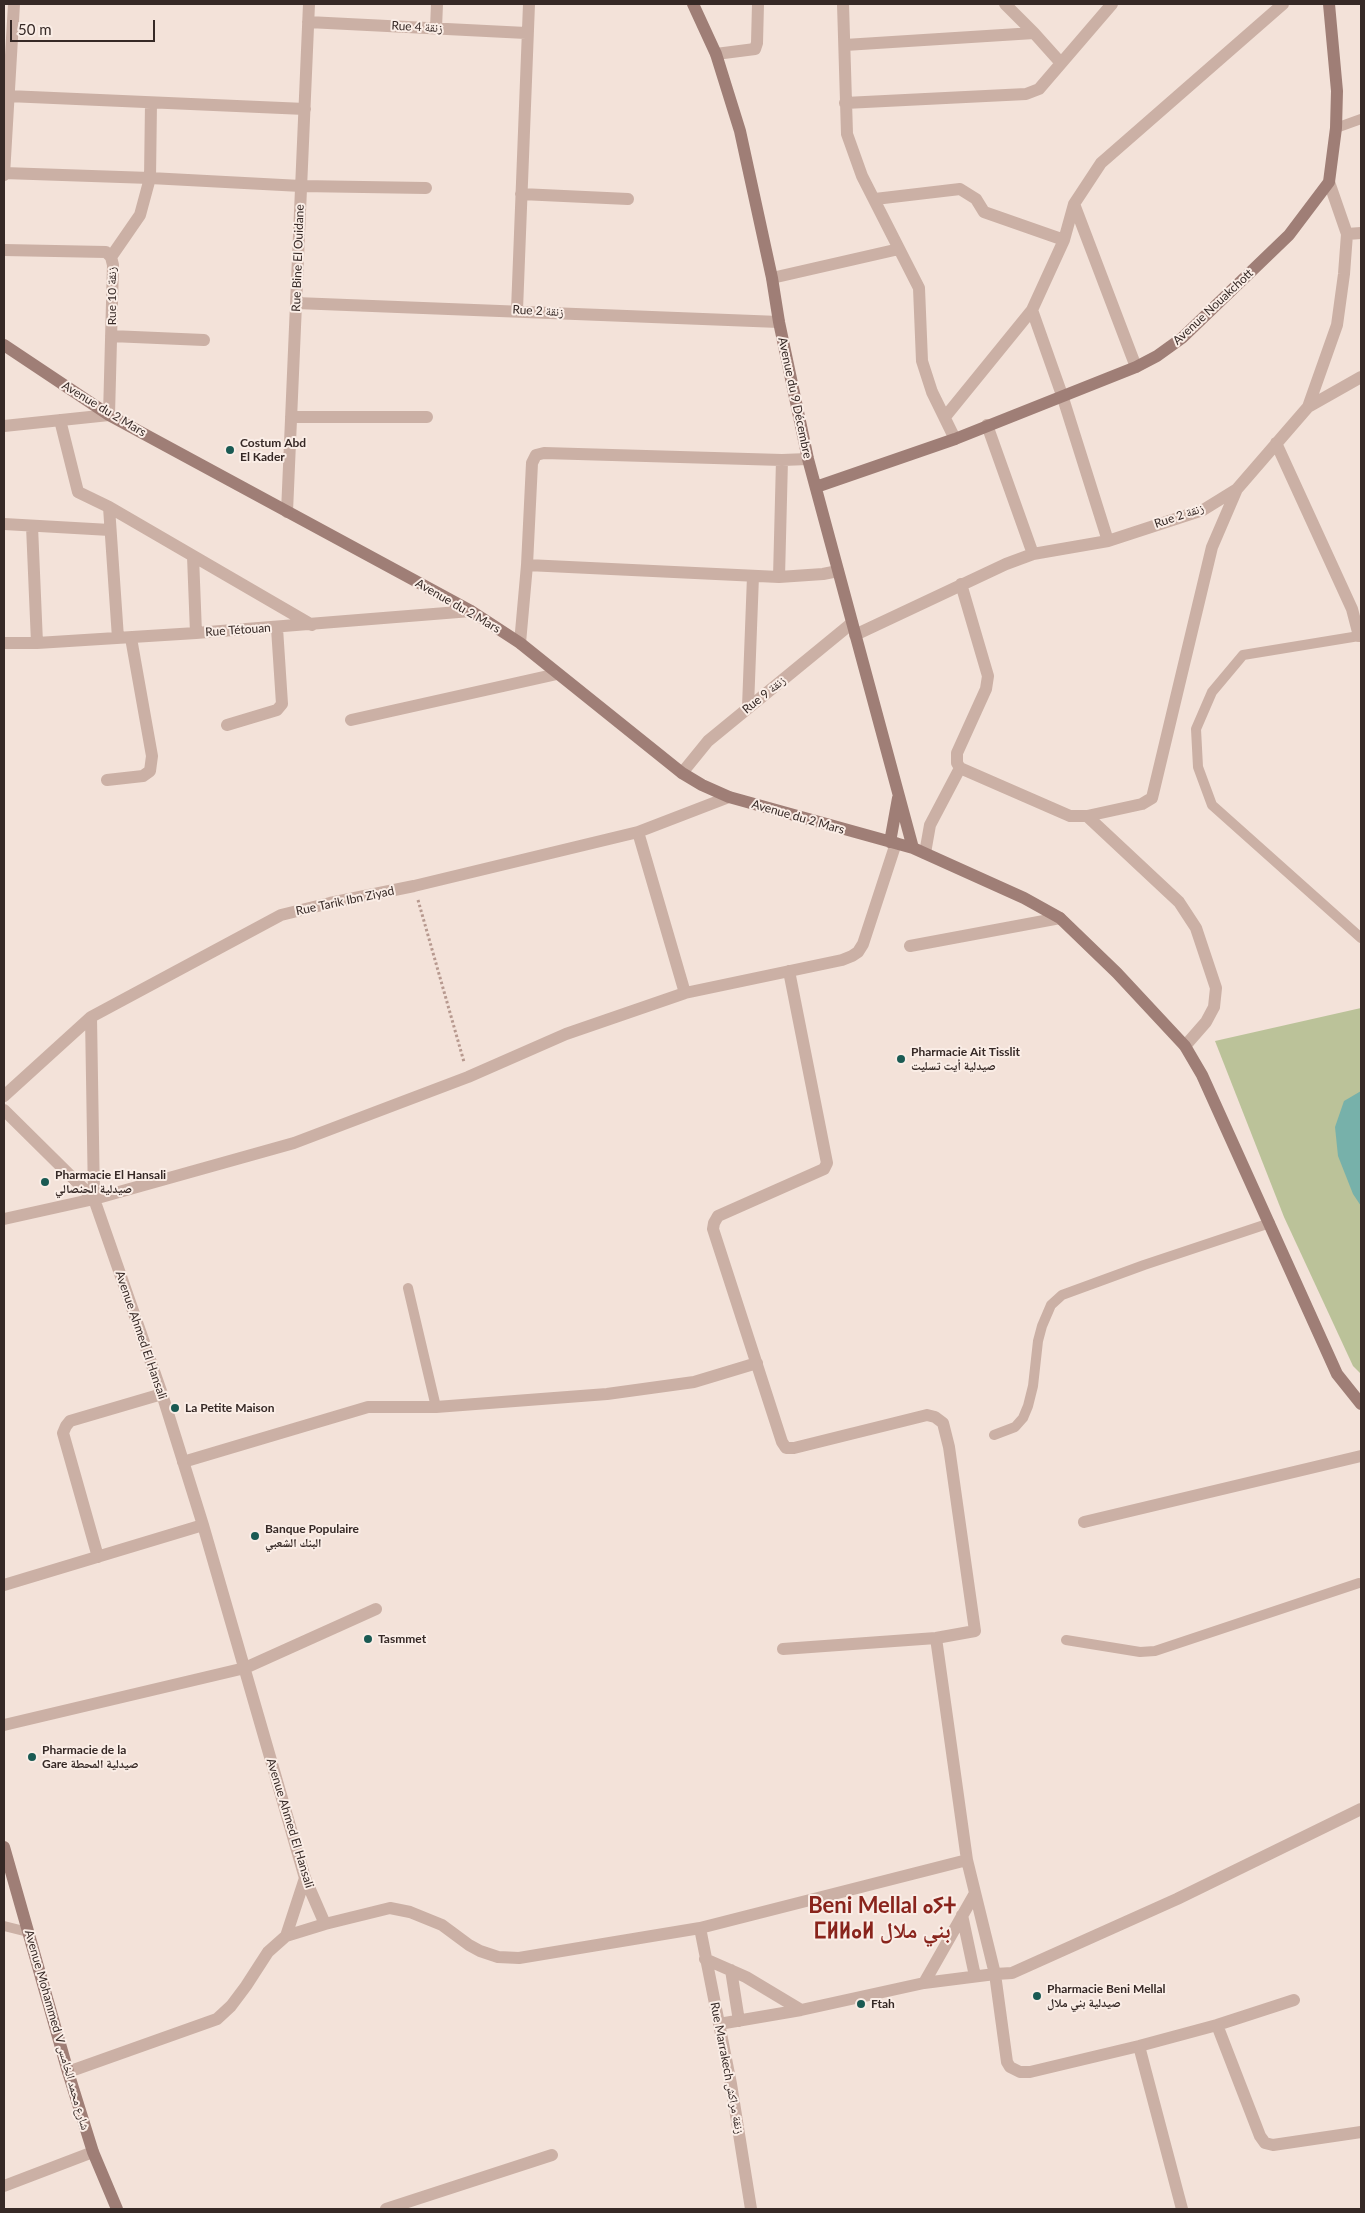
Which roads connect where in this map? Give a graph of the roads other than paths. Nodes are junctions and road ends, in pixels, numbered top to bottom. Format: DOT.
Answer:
graph roads {
  1 [pos="14,4"];
  2 [pos="309,4"];
  3 [pos="437,4"];
  4 [pos="529,4"];
  5 [pos="693,4"];
  6 [pos="758,4"];
  7 [pos="843,4"];
  8 [pos="1005,4"];
  9 [pos="1112,4"];
  10 [pos="1284,4"];
  11 [pos="1331,4"];
  12 [pos="308,22"];
  13 [pos="436,28"];
  14 [pos="526,33"];
  15 [pos="1034,33"];
  16 [pos="845,45"];
  17 [pos="716,54"];
  18 [pos="1060,62"];
  19 [pos="8,96"];
  20 [pos="151,103"];
  21 [pos="846,103"];
  22 [pos="305,109"];
  23 [pos="1361,119"];
  24 [pos="1336,128"];
  25 [pos="4,174"];
  26 [pos="150,178"];
  27 [pos="1330,182"];
  28 [pos="301,186"];
  29 [pos="426,188"];
  30 [pos="522,194"];
  31 [pos="628,199"];
  32 [pos="875,199"];
  33 [pos="1074,204"];
  34 [pos="1361,232"];
  35 [pos="1347,234"];
  36 [pos="1064,240"];
  37 [pos="899,249"];
  38 [pos="4,250"];
  39 [pos="111,256"];
  40 [pos="772,278"];
  41 [pos="296,302"];
  42 [pos="517,310"];
  43 [pos="1032,310"];
  44 [pos="779,322"];
  45 [pos="111,336"];
  46 [pos="204,340"];
  47 [pos="4,345"];
  48 [pos="1136,367"];
  49 [pos="1361,376"];
  50 [pos="1062,395"];
  51 [pos="1308,407"];
  52 [pos="108,415"];
  53 [pos="291,417"];
  54 [pos="427,417"];
  55 [pos="946,417"];
  56 [pos="60,420"];
  57 [pos="987,425"];
  58 [pos="4,426"];
  59 [pos="955,439"];
  60 [pos="1276,444"];
  61 [pos="808,459"];
  62 [pos="782,460"];
  63 [pos="816,487"];
  64 [pos="1236,489"];
  65 [pos="108,507"];
  66 [pos="287,512"];
  67 [pos="4,524"];
  68 [pos="32,526"];
  69 [pos="110,530"];
  70 [pos="1108,541"];
  71 [pos="1033,554"];
  72 [pos="193,556"];
  73 [pos="527,565"];
  74 [pos="838,571"];
  75 [pos="753,576"];
  76 [pos="780,577"];
  77 [pos="961,584"];
  78 [pos="471,611"];
  79 [pos="312,625"];
  80 [pos="277,628"];
  81 [pos="854,629"];
  82 [pos="196,633"];
  83 [pos="1360,636"];
  84 [pos="124,638"];
  85 [pos="4,643"];
  86 [pos="37,643"];
  87 [pos="520,643"];
  88 [pos="557,674"];
  89 [pos="748,707"];
  90 [pos="351,720"];
  91 [pos="227,725"];
  92 [pos="960,768"];
  93 [pos="682,773"];
  94 [pos="108,780"];
  95 [pos="899,794"];
  96 [pos="729,797"];
  97 [pos="1087,816"];
  98 [pos="638,832"];
  99 [pos="893,843"];
  100 [pos="913,848"];
  101 [pos="926,853"];
  102 [pos="1060,918"];
  103 [pos="1361,938"];
  104 [pos="910,946"];
  105 [pos="789,971"];
  106 [pos="685,993"];
  107 [pos="91,1017"];
  108 [pos="1185,1046"];
  109 [pos="4,1096"];
  110 [pos="4,1110"];
  111 [pos="94,1199"];
  112 [pos="4,1219"];
  113 [pos="1270,1223"];
  114 [pos="408,1288"];
  115 [pos="757,1363"];
  116 [pos="162,1394"];
  117 [pos="1361,1404"];
  118 [pos="436,1406"];
  119 [pos="994,1435"];
  120 [pos="1361,1456"];
  121 [pos="183,1462"];
  122 [pos="1084,1522"];
  123 [pos="203,1525"];
  124 [pos="98,1557"];
  125 [pos="1359,1583"];
  126 [pos="4,1585"];
  127 [pos="376,1609"];
  128 [pos="936,1638"];
  129 [pos="1066,1640"];
  130 [pos="783,1649"];
  131 [pos="245,1668"];
  132 [pos="4,1726"];
  133 [pos="1361,1809"];
  134 [pos="4,1847"];
  135 [pos="967,1860"];
  136 [pos="305,1878"];
  137 [pos="974,1895"];
  138 [pos="962,1915"];
  139 [pos="325,1924"];
  140 [pos="4,1926"];
  141 [pos="700,1928"];
  142 [pos="28,1932"];
  143 [pos="286,1936"];
  144 [pos="705,1959"];
  145 [pos="731,1970"];
  146 [pos="995,1974"];
  147 [pos="975,1976"];
  148 [pos="924,1983"];
  149 [pos="1294,2000"];
  150 [pos="801,2010"];
  151 [pos="739,2021"];
  152 [pos="719,2024"];
  153 [pos="1217,2025"];
  154 [pos="1139,2046"];
  155 [pos="68,2072"];
  156 [pos="1361,2132"];
  157 [pos="93,2152"];
  158 [pos="552,2155"];
  159 [pos="4,2186"];
  160 [pos="117,2209"];
  161 [pos="386,2209"];
  162 [pos="751,2209"];
  163 [pos="1182,2209"];
  1 -- 19 [label="street"];
  2 -- 12 [label="street, Rue Bine El Ouidane"];
  3 -- 13 [label="street"];
  4 -- 14 [label="street"];
  5 -- 17 [label="street, Avenue du 9 Décembre"];
  6 -- 17 [label="street"];
  7 -- 16 [label="street"];
  8 -- 15 [label="street"];
  9 -- 18 [label="street"];
  10 -- 33 [label="street"];
  11 -- 24 [label="street"];
  12 -- 13 [label="street, Rue 4 زنقة"];
  12 -- 22 [label="street, Rue Bine El Ouidane"];
  13 -- 14 [label="street, Rue 4 زنقة"];
  14 -- 30 [label="street"];
  15 -- 16 [label="street"];
  15 -- 18 [label="street"];
  16 -- 21 [label="street"];
  17 -- 40 [label="street, Avenue du 9 Décembre"];
  18 -- 21 [label="street"];
  19 -- 20 [label="street"];
  19 -- 25 [label="street"];
  20 -- 22 [label="street"];
  20 -- 26 [label="street"];
  21 -- 32 [label="street"];
  22 -- 28 [label="street, Rue Bine El Ouidane"];
  23 -- 24 [label="lane"];
  24 -- 27 [label="street"];
  25 -- 26 [label="street"];
  26 -- 28 [label="street"];
  26 -- 39 [label="street"];
  27 -- 35 [label="street, Rue 2 زنقة"];
  27 -- 48 [label="street, Avenue Nouakchott"];
  28 -- 29 [label="street"];
  28 -- 41 [label="street, Rue Bine El Ouidane"];
  30 -- 31 [label="street"];
  30 -- 42 [label="street"];
  32 -- 36 [label="street"];
  32 -- 37 [label="street"];
  33 -- 36 [label="street"];
  33 -- 48 [label="street"];
  34 -- 35 [label="street"];
  35 -- 51 [label="street, Rue 2 زنقة"];
  36 -- 43 [label="street"];
  37 -- 40 [label="street"];
  37 -- 55 [label="street"];
  38 -- 39 [label="street, Rue 10 زنقة"];
  39 -- 45 [label="street, Rue 10 زنقة"];
  40 -- 44 [label="street, Avenue du 9 Décembre"];
  41 -- 42 [label="street, Rue 2 زنقة"];
  41 -- 53 [label="street, Rue Bine El Ouidane"];
  42 -- 44 [label="street, Rue 2 زنقة"];
  43 -- 50 [label="street"];
  43 -- 55 [label="street"];
  44 -- 61 [label="street, Avenue du 9 Décembre"];
  45 -- 46 [label="street"];
  45 -- 52 [label="street, Rue 10 زنقة"];
  47 -- 52 [label="street, Avenue du 2 Mars"];
  48 -- 50 [label="street, Avenue Nouakchott"];
  49 -- 51 [label="street"];
  50 -- 57 [label="street, Avenue Nouakchott"];
  50 -- 70 [label="street"];
  51 -- 60 [label="street, Rue 2 زنقة"];
  52 -- 56 [label="street"];
  52 -- 66 [label="street, Avenue du 2 Mars"];
  53 -- 54 [label="street"];
  53 -- 66 [label="street, Rue Bine El Ouidane"];
  55 -- 59 [label="street"];
  56 -- 58 [label="street"];
  56 -- 65 [label="street"];
  57 -- 59 [label="street, Avenue Nouakchott"];
  57 -- 71 [label="street"];
  59 -- 63 [label="street, Avenue Nouakchott"];
  60 -- 64 [label="street, Rue 2 زنقة"];
  60 -- 83 [label="street"];
  61 -- 62 [label="street"];
  61 -- 63 [label="street, Avenue du 9 Décembre"];
  62 -- 73 [label="street"];
  62 -- 76 [label="street"];
  63 -- 74 [label="street, Avenue du 9 Décembre"];
  64 -- 70 [label="street, Rue 2 زنقة"];
  64 -- 97 [label="street"];
  65 -- 69 [label="street"];
  65 -- 72 [label="street"];
  66 -- 78 [label="street, Avenue du 2 Mars"];
  67 -- 68 [label="street"];
  68 -- 69 [label="street"];
  68 -- 86 [label="street"];
  69 -- 84 [label="street"];
  70 -- 71 [label="street, Rue 2 زنقة"];
  71 -- 77 [label="street, Rue 2 زنقة"];
  72 -- 79 [label="street"];
  72 -- 82 [label="street"];
  73 -- 75 [label="street"];
  73 -- 87 [label="street"];
  74 -- 76 [label="street"];
  74 -- 81 [label="street, Avenue du 9 Décembre"];
  75 -- 76 [label="street"];
  75 -- 89 [label="street"];
  77 -- 81 [label="street, Rue 2 زنقة"];
  77 -- 92 [label="street"];
  78 -- 79 [label="street, Rue Tétouan"];
  78 -- 87 [label="street, Avenue du 2 Mars"];
  79 -- 80 [label="street, Rue Tétouan"];
  80 -- 82 [label="street, Rue Tétouan"];
  80 -- 91 [label="street"];
  81 -- 89 [label="street, Rue 9 زنقة"];
  81 -- 95 [label="street, Avenue du 9 Décembre"];
  82 -- 84 [label="street, Rue Tétouan"];
  83 -- 103 [label="lane"];
  84 -- 86 [label="street, Rue Tétouan"];
  84 -- 94 [label="street"];
  85 -- 86 [label="street, Rue Tétouan"];
  87 -- 88 [label="street, Avenue du 2 Mars"];
  88 -- 90 [label="street"];
  88 -- 93 [label="street, Avenue du 2 Mars"];
  89 -- 93 [label="street, Rue 9 زنقة"];
  92 -- 97 [label="street"];
  92 -- 101 [label="street"];
  93 -- 96 [label="street, Avenue du 2 Mars"];
  95 -- 99 [label="street, Avenue du 9 Décembre"];
  95 -- 100 [label="street, Avenue du 9 Décembre"];
  96 -- 98 [label="street, Rue Tarik Ibn Ziyad"];
  96 -- 99 [label="street, Avenue du 2 Mars"];
  97 -- 108 [label="street"];
  98 -- 106 [label="street"];
  98 -- 107 [label="street, Rue Tarik Ibn Ziyad"];
  99 -- 100 [label="street, Avenue du 2 Mars"];
  99 -- 105 [label="street"];
  100 -- 101 [label="street, Avenue du 2 Mars"];
  101 -- 102 [label="street, Avenue du 2 Mars"];
  102 -- 104 [label="street"];
  102 -- 108 [label="street, Avenue du 2 Mars"];
  105 -- 106 [label="street"];
  105 -- 115 [label="street"];
  106 -- 111 [label="street"];
  107 -- 109 [label="street, Rue Tarik Ibn Ziyad"];
  107 -- 111 [label="street"];
  108 -- 113 [label="street, Avenue du 2 Mars"];
  110 -- 111 [label="street, Avenue Ahmed El Hansali"];
  111 -- 112 [label="street"];
  111 -- 116 [label="street, Avenue Ahmed El Hansali"];
  113 -- 117 [label="street, Avenue du 2 Mars"];
  113 -- 119 [label="lane"];
  114 -- 118 [label="lane"];
  115 -- 118 [label="street"];
  115 -- 128 [label="street"];
  116 -- 121 [label="street, Avenue Ahmed El Hansali"];
  116 -- 124 [label="street"];
  118 -- 121 [label="street"];
  120 -- 122 [label="street"];
  121 -- 123 [label="street, Avenue Ahmed El Hansali"];
  123 -- 124 [label="street"];
  123 -- 131 [label="street, Avenue Ahmed El Hansali"];
  124 -- 126 [label="street"];
  125 -- 129 [label="lane"];
  127 -- 131 [label="street"];
  128 -- 130 [label="street"];
  128 -- 135 [label="street"];
  131 -- 132 [label="street"];
  131 -- 136 [label="street, Avenue Ahmed El Hansali"];
  133 -- 146 [label="street"];
  134 -- 142 [label="street, Avenue Mohammed V شارع محمد الخامس"];
  135 -- 137 [label="street"];
  135 -- 141 [label="street"];
  136 -- 139 [label="street, Avenue Ahmed El Hansali"];
  136 -- 143 [label="street"];
  137 -- 138 [label="street"];
  137 -- 146 [label="street"];
  138 -- 147 [label="street"];
  138 -- 148 [label="street"];
  139 -- 141 [label="street"];
  139 -- 143 [label="street"];
  140 -- 142 [label="lane"];
  141 -- 144 [label="street, Rue Marrakech زنقة مراكش"];
  142 -- 155 [label="street, Avenue Mohammed V شارع محمد الخامس"];
  143 -- 155 [label="street"];
  144 -- 145 [label="street"];
  144 -- 152 [label="street, Rue Marrakech زنقة مراكش"];
  145 -- 150 [label="street"];
  145 -- 151 [label="street"];
  146 -- 147 [label="street"];
  146 -- 154 [label="street"];
  147 -- 148 [label="street"];
  148 -- 150 [label="street"];
  149 -- 153 [label="street"];
  150 -- 151 [label="street"];
  151 -- 152 [label="street"];
  152 -- 162 [label="street, Rue Marrakech زنقة مراكش"];
  153 -- 154 [label="street"];
  153 -- 156 [label="street"];
  154 -- 163 [label="street"];
  155 -- 157 [label="street, Avenue Mohammed V شارع محمد الخامس"];
  157 -- 159 [label="street"];
  157 -- 160 [label="street, Avenue Mohammed V شارع محمد الخامس"];
  158 -- 161 [label="street"];
}
